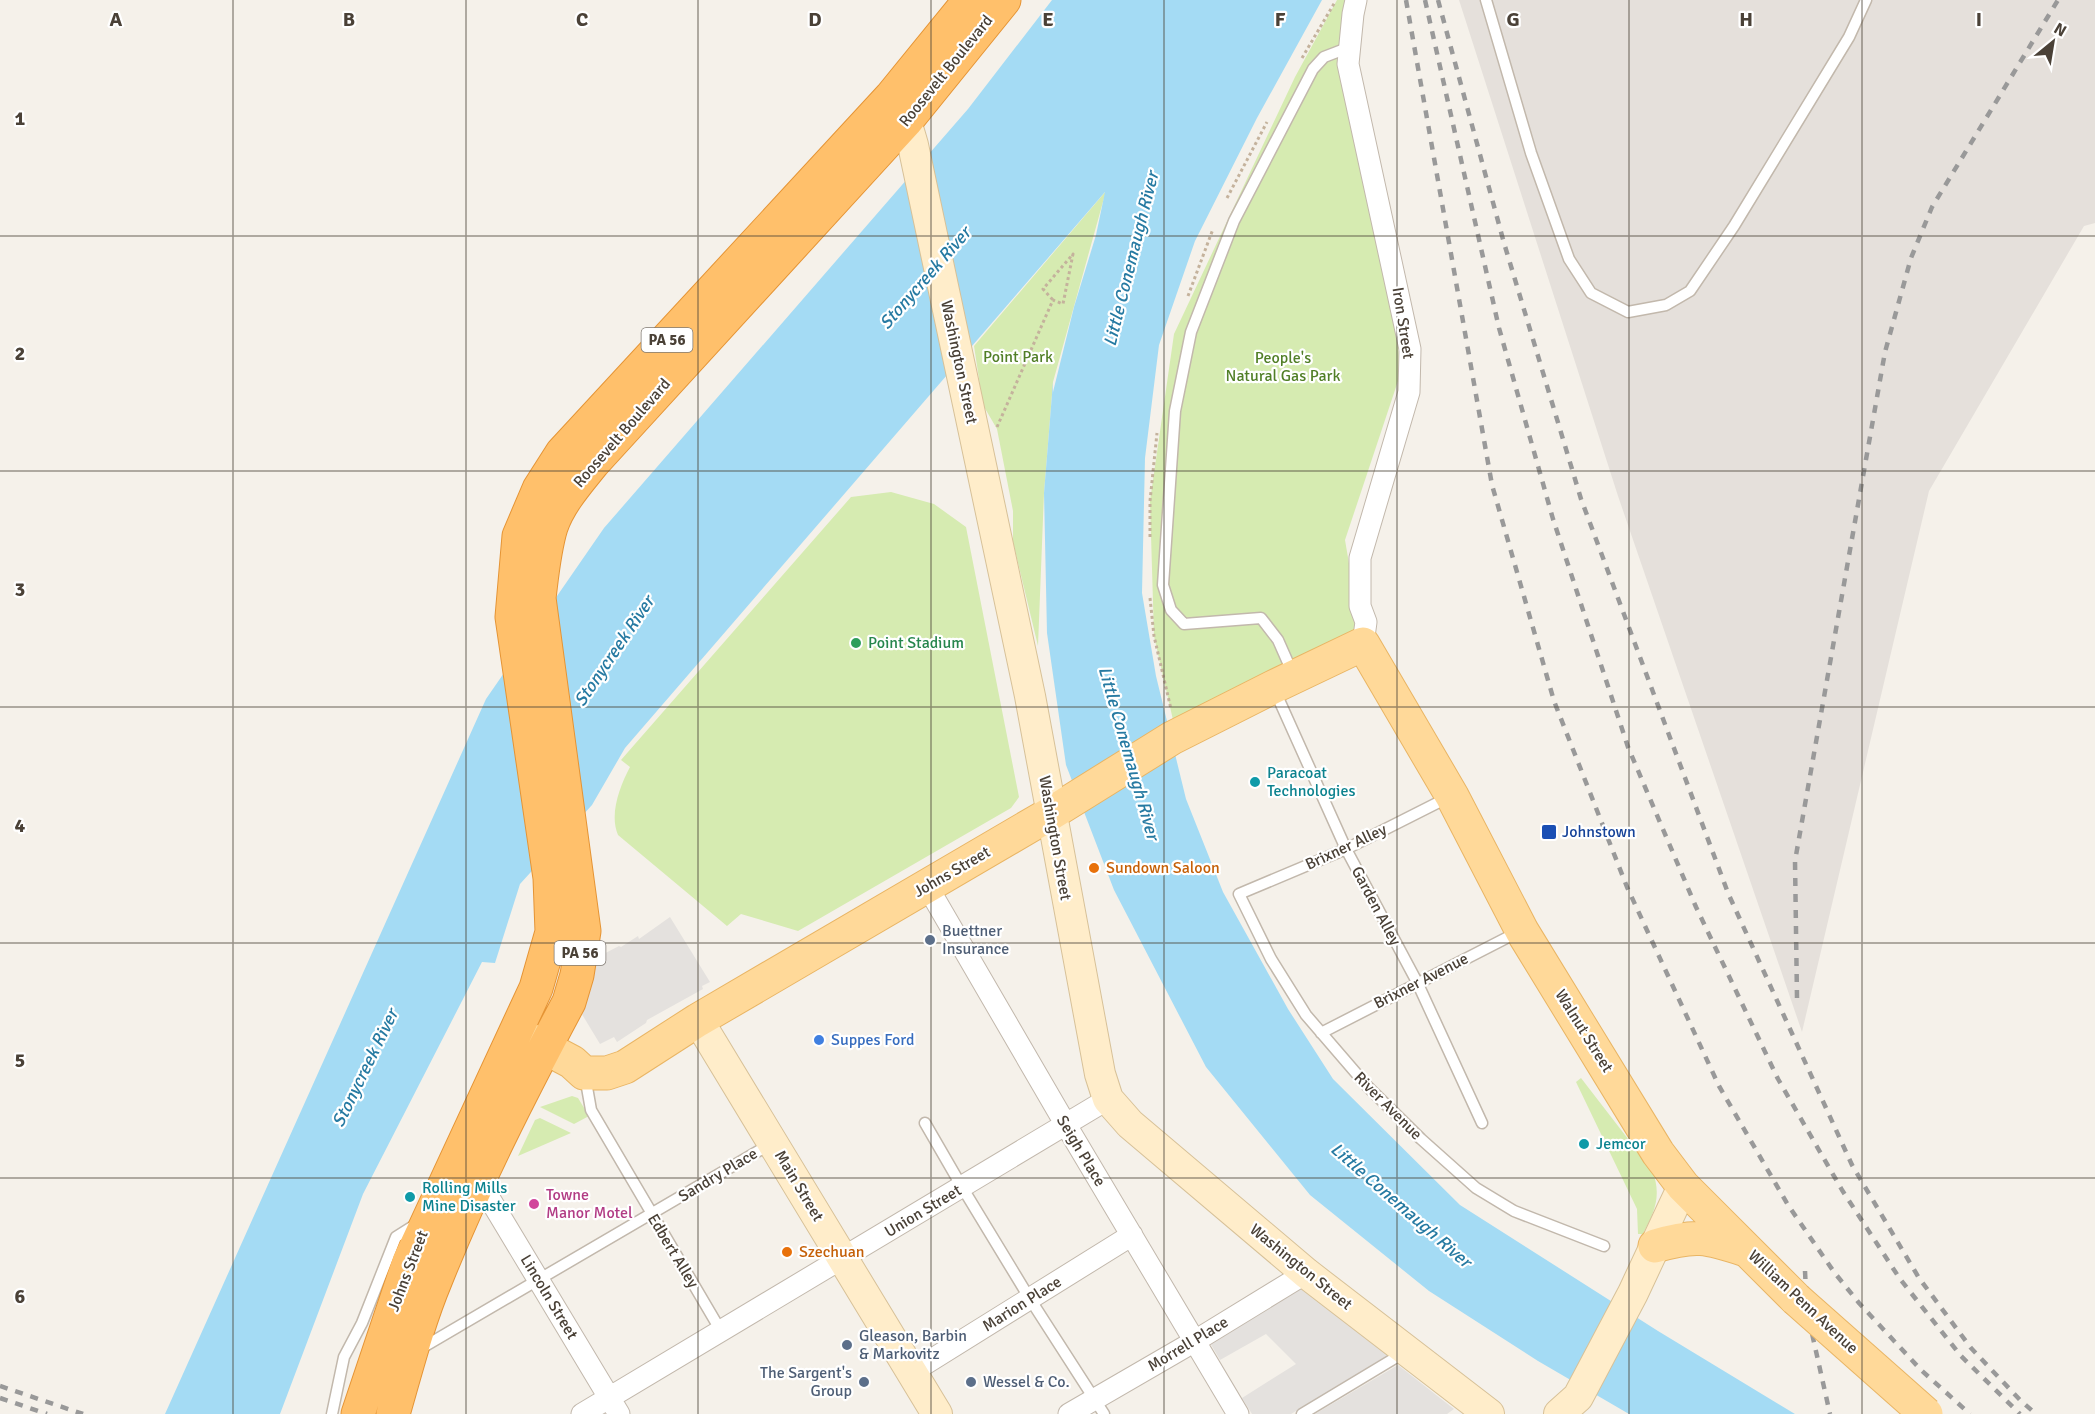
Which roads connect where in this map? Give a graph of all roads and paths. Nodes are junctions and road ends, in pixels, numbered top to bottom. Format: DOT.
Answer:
graph roads {
  1 [pos="970,0"];
  2 [pos="1004,0"];
  3 [pos="1356,0"];
  4 [pos="1486,0"];
  5 [pos="1866,0"];
  6 [pos="1350,47"];
  7 [pos="903,121"];
  8 [pos="1053,300"];
  9 [pos="981,465"];
  10 [pos="1363,644"];
  11 [pos="1284,682"];
  12 [pos="1452,796"];
  13 [pos="1062,807"];
  14 [pos="1346,849"];
  15 [pos="927,886"];
  16 [pos="1239,894"];
  17 [pos="1522,930"];
  18 [pos="1418,982"];
  19 [pos="698,1020"];
  20 [pos="515,1032"];
  21 [pos="1321,1033"];
  22 [pos="545,1046"];
  23 [pos="584,1073"];
  24 [pos="1108,1099"];
  25 [pos="926,1123"];
  26 [pos="1482,1123"];
  27 [pos="1066,1125"];
  28 [pos="772,1143"];
  29 [pos="479,1181"];
  30 [pos="1683,1186"];
  31 [pos="962,1187"];
  32 [pos="651,1214"];
  33 [pos="428,1217"];
  34 [pos="1132,1235"];
  35 [pos="1604,1246"];
  36 [pos="1655,1246"];
  37 [pos="1748,1251"];
  38 [pos="843,1258"];
  39 [pos="1306,1273"];
  40 [pos="539,1280"];
  41 [pos="1030,1299"];
  42 [pos="721,1331"];
  43 [pos="1195,1341"];
  44 [pos="1407,1351"];
  45 [pos="410,1355"];
  46 [pos="912,1372"];
  47 [pos="615,1406"];
  48 [pos="1099,1406"];
  49 [pos="1569,1406"];
  50 [pos="332,1414"];
  51 [pos="358,1414"];
  52 [pos="393,1414"];
  53 [pos="582,1414"];
  54 [pos="937,1414"];
  55 [pos="1069,1414"];
  56 [pos="1238,1414"];
  57 [pos="1302,1414"];
  58 [pos="1489,1414"];
  59 [pos="1926,1414"];
  1 -- 7 [label="highway, Roosevelt Boulevard / PA 56"];
  2 -- 7 [label="highway, Roosevelt Boulevard / PA 56"];
  3 -- 6 [label="street, Iron Street"];
  4 -- 5 [label="lane"];
  6 -- 10 [label="street, Iron Street"];
  6 -- 11 [label="lane, Garden Alley"];
  7 -- 9 [label="main road, Washington Street"];
  7 -- 20 [label="highway, Roosevelt Boulevard / PA 56"];
  7 -- 22 [label="highway, Roosevelt Boulevard / PA 56"];
  8 -- 8 [label="path"];
  8 -- 9 [label="path"];
  9 -- 13 [label="main road, Washington Street"];
  10 -- 11 [label="main road, Johns Street"];
  10 -- 12 [label="main road, Walnut Street"];
  11 -- 13 [label="main road, Johns Street"];
  11 -- 14 [label="lane, Garden Alley"];
  12 -- 14 [label="lane, Brixner Alley"];
  12 -- 17 [label="main road, Walnut Street"];
  13 -- 15 [label="main road, Johns Street"];
  13 -- 24 [label="main road, Washington Street"];
  14 -- 16 [label="lane, Brixner Alley"];
  14 -- 18 [label="lane, Garden Alley"];
  15 -- 19 [label="main road, Johns Street"];
  15 -- 27 [label="street, Seigh Place"];
  16 -- 21 [label="lane, River Avenue"];
  17 -- 18 [label="lane, Brixner Avenue"];
  17 -- 30 [label="main road, Walnut Street"];
  18 -- 21 [label="lane, Brixner Avenue"];
  18 -- 26 [label="lane, Garden Alley"];
  19 -- 23 [label="main road, Johns Street"];
  19 -- 28 [label="main road, Main Street"];
  20 -- 22 [label="main road"];
  20 -- 33 [label="highway, Johns Street / PA 56"];
  21 -- 35 [label="lane, River Avenue"];
  22 -- 23 [label="main road"];
  22 -- 29 [label="highway, Johns Street / PA 56"];
  23 -- 32 [label="lane, Edbert Alley"];
  24 -- 27 [label="street, Union Street"];
  24 -- 39 [label="main road, Washington Street"];
  25 -- 31 [label="lane"];
  27 -- 31 [label="street, Union Street"];
  27 -- 34 [label="street, Seigh Place"];
  28 -- 32 [label="lane, Sandry Place"];
  28 -- 38 [label="main road, Main Street"];
  29 -- 40 [label="street, Lincoln Street"];
  29 -- 45 [label="highway, Johns Street / PA 56"];
  30 -- 36 [label="main road"];
  30 -- 37 [label="main road, William Penn Avenue"];
  31 -- 38 [label="street, Union Street"];
  31 -- 41 [label="lane"];
  32 -- 40 [label="lane, Sandry Place"];
  32 -- 42 [label="lane, Edbert Alley"];
  33 -- 50 [label="lane"];
  33 -- 51 [label="highway, Johns Street / PA 56"];
  34 -- 41 [label="street, Marion Place"];
  34 -- 43 [label="street, Seigh Place"];
  36 -- 37 [label="main road"];
  36 -- 49 [label="main road"];
  37 -- 59 [label="main road, William Penn Avenue, bridge"];
  38 -- 42 [label="street, Union Street"];
  38 -- 46 [label="main road, Main Street"];
  39 -- 43 [label="street, Morrell Place"];
  39 -- 44 [label="main road, Washington Street"];
  40 -- 45 [label="lane, Sandry Place"];
  40 -- 47 [label="street, Lincoln Street"];
  41 -- 46 [label="street, Marion Place"];
  41 -- 48 [label="lane"];
  42 -- 47 [label="street, Union Street"];
  43 -- 48 [label="street, Morrell Place"];
  43 -- 56 [label="street, Seigh Place"];
  44 -- 57 [label="lane"];
  44 -- 58 [label="main road, Washington Street"];
  45 -- 52 [label="highway, Johns Street / PA 56"];
  46 -- 54 [label="main road, Main Street"];
  47 -- 53 [label="street, Union Street"];
  48 -- 55 [label="street, Morrell Place"];
}
